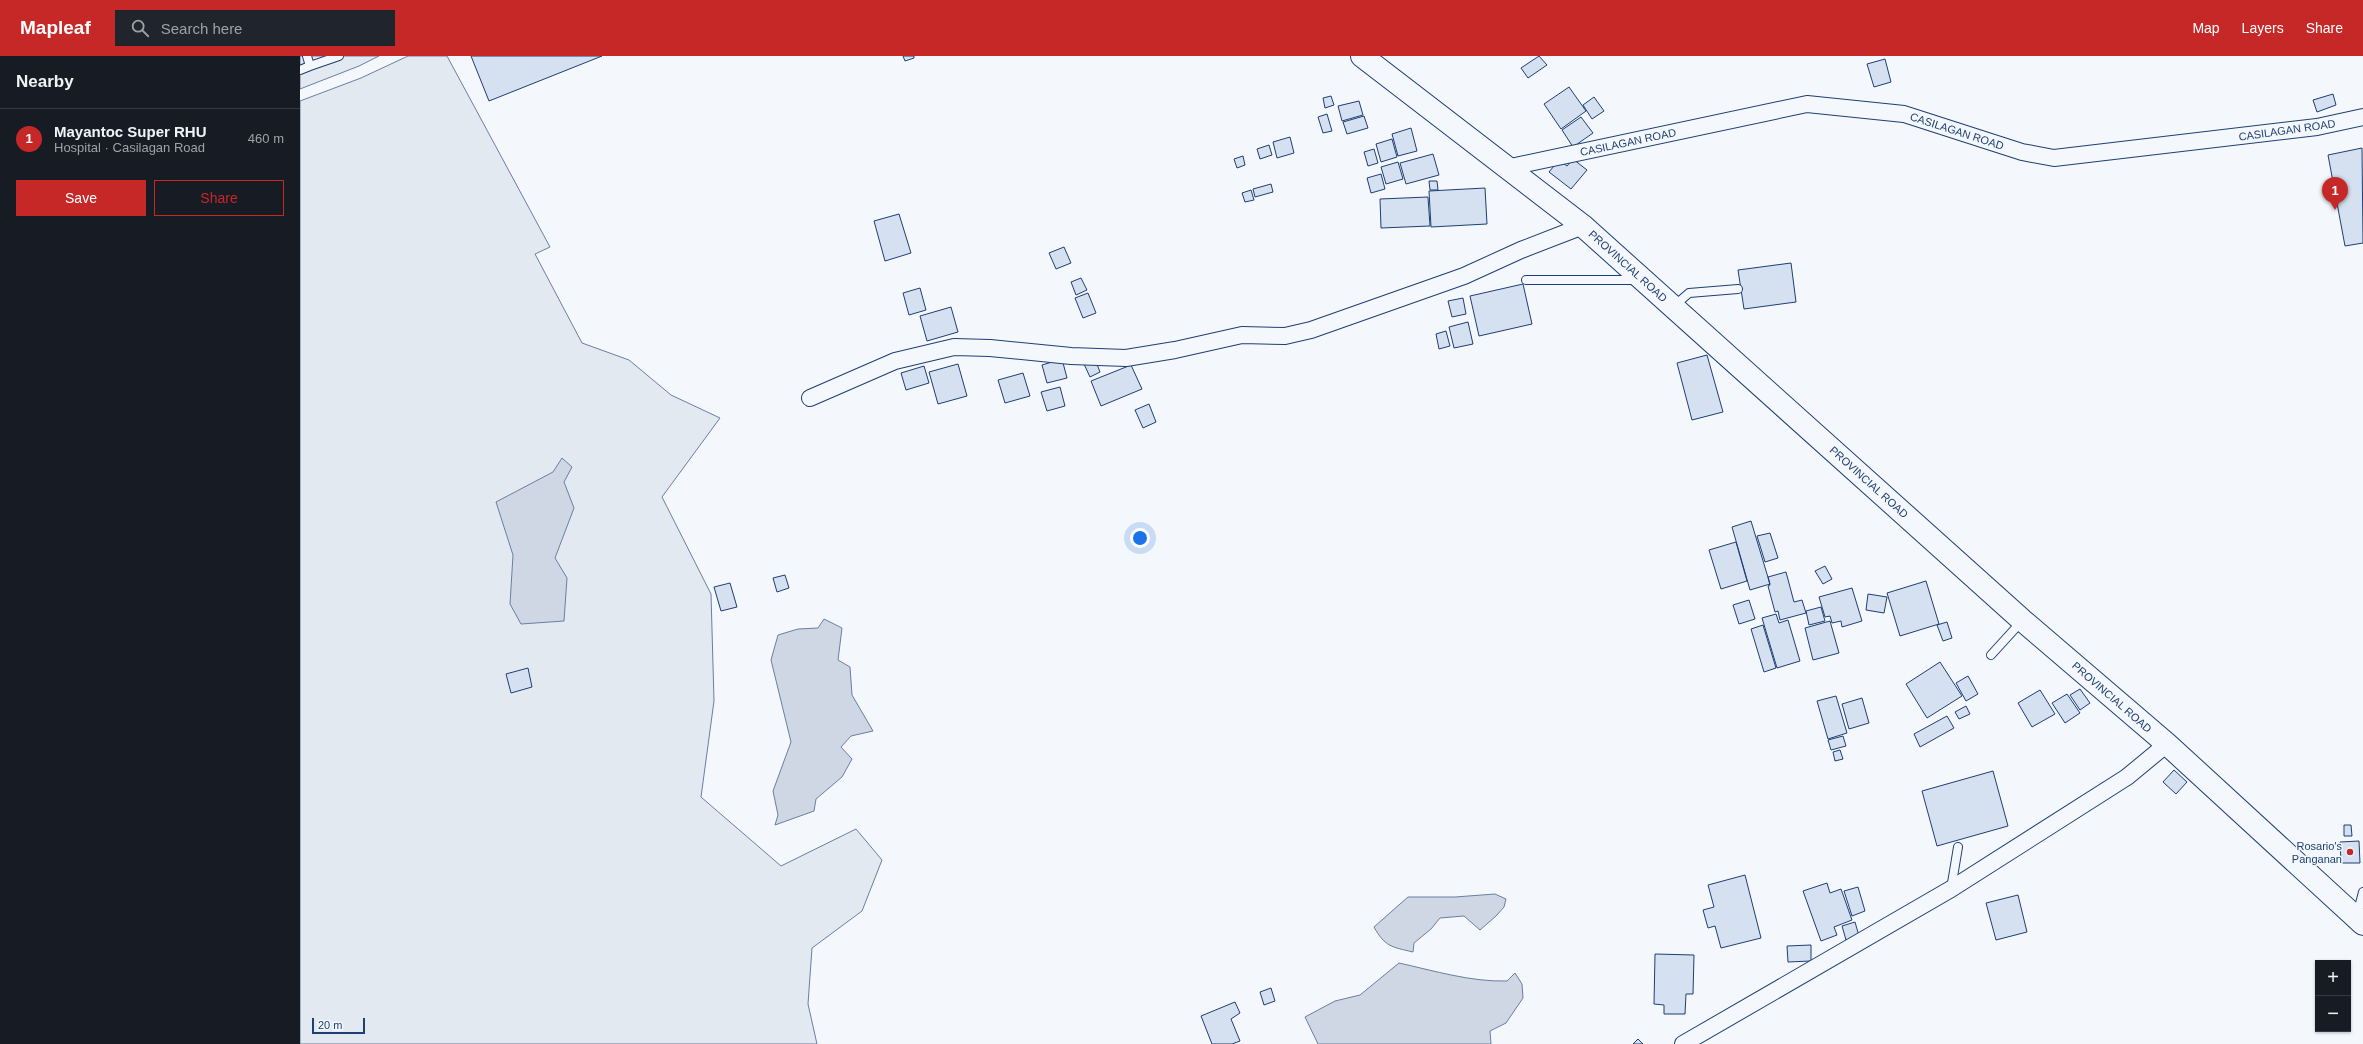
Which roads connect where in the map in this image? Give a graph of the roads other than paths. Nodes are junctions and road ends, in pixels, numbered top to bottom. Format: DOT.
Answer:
graph roads {
  1 [pos="307,56"];
  2 [pos="339,56"];
  3 [pos="1362,56"];
  4 [pos="310,66"];
  5 [pos="300,70"];
  6 [pos="2363,116"];
  7 [pos="1506,168"];
  8 [pos="1583,226"];
  9 [pos="1526,280"];
  10 [pos="1644,280"];
  11 [pos="1738,289"];
  12 [pos="1674,307"];
  13 [pos="810,398"];
  14 [pos="2022,620"];
  15 [pos="1991,655"];
  16 [pos="2167,744"];
  17 [pos="1958,847"];
  18 [pos="1951,889"];
  19 [pos="2363,892"];
  20 [pos="2359,921"];
  21 [pos="1683,1044"];
  1 -- 4 [label="lane"];
  2 -- 4 [label="lane"];
  3 -- 7 [label="main road, PROVINCIAL ROAD"];
  4 -- 5 [label="lane"];
  6 -- 7 [label="street, CASILAGAN ROAD"];
  7 -- 8 [label="main road, PROVINCIAL ROAD"];
  8 -- 10 [label="main road, PROVINCIAL ROAD"];
  8 -- 13 [label="street"];
  9 -- 10 [label="lane"];
  10 -- 12 [label="main road, PROVINCIAL ROAD"];
  11 -- 12 [label="lane"];
  12 -- 14 [label="main road, PROVINCIAL ROAD"];
  14 -- 15 [label="lane"];
  14 -- 16 [label="main road, PROVINCIAL ROAD"];
  16 -- 18 [label="street"];
  16 -- 20 [label="main road, PROVINCIAL ROAD"];
  17 -- 18 [label="lane"];
  18 -- 21 [label="street"];
  19 -- 20 [label="lane"];
}
